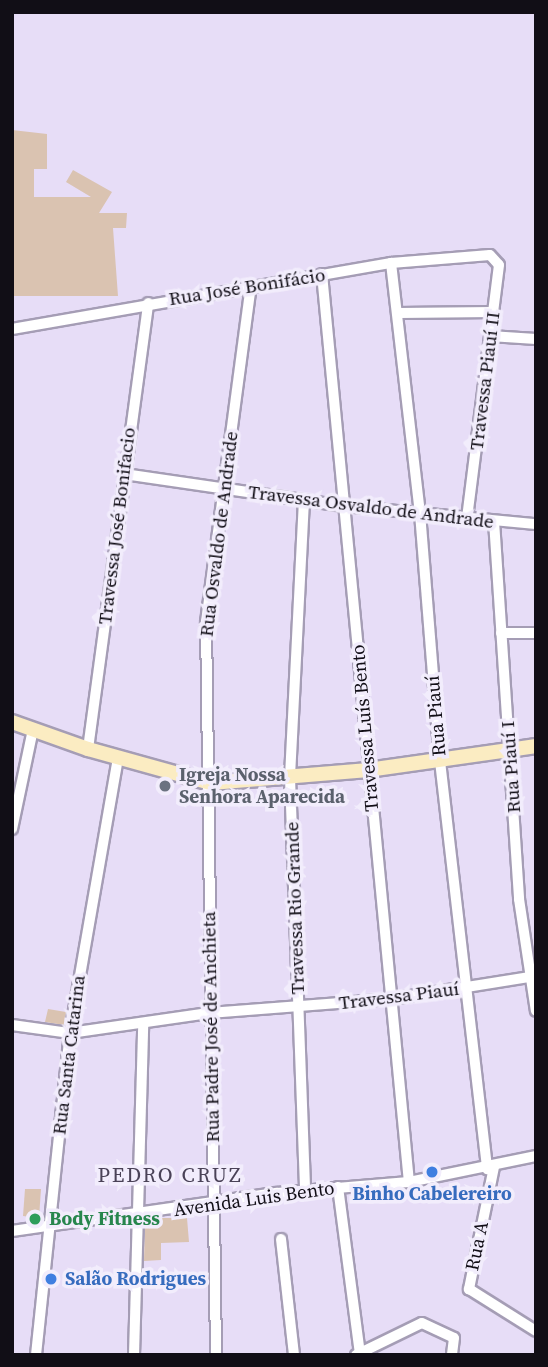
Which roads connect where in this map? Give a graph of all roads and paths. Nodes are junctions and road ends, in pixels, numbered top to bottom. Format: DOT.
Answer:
graph roads {
  1 [pos="483,255"];
  2 [pos="391,263"];
  3 [pos="322,274"];
  4 [pos="251,286"];
  5 [pos="148,303"];
  6 [pos="494,312"];
  7 [pos="399,313"];
  8 [pos="12,329"];
  9 [pos="490,336"];
  10 [pos="536,338"];
  11 [pos="124,474"];
  12 [pos="223,489"];
  13 [pos="304,500"];
  14 [pos="344,506"];
  15 [pos="420,513"];
  16 [pos="467,518"];
  17 [pos="494,522"];
  18 [pos="536,524"];
  19 [pos="501,633"];
  20 [pos="536,633"];
  21 [pos="12,722"];
  22 [pos="33,729"];
  23 [pos="536,746"];
  24 [pos="88,749"];
  25 [pos="511,751"];
  26 [pos="118,758"];
  27 [pos="440,761"];
  28 [pos="368,770"];
  29 [pos="290,778"];
  30 [pos="211,783"];
  31 [pos="12,829"];
  32 [pos="533,977"];
  33 [pos="465,988"];
  34 [pos="392,999"];
  35 [pos="298,1008"];
  36 [pos="536,1011"];
  37 [pos="209,1013"];
  38 [pos="143,1024"];
  39 [pos="12,1025"];
  40 [pos="70,1033"];
  41 [pos="536,1156"];
  42 [pos="491,1168"];
  43 [pos="409,1182"];
  44 [pos="338,1187"];
  45 [pos="306,1190"];
  46 [pos="213,1202"];
  47 [pos="139,1216"];
  48 [pos="48,1226"];
  49 [pos="12,1231"];
  50 [pos="281,1239"];
  51 [pos="536,1331"];
  52 [pos="358,1354"];
  53 [pos="36,1355"];
  54 [pos="134,1355"];
  55 [pos="216,1355"];
  56 [pos="294,1355"];
  57 [pos="452,1355"];
  1 -- 2 [label="street, Rua José Bonifácio"];
  1 -- 6 [label="street, Travessa Piauí II"];
  2 -- 3 [label="street, Rua José Bonifácio"];
  2 -- 7 [label="street, Rua Piauí"];
  3 -- 4 [label="street, Rua José Bonifácio"];
  3 -- 14 [label="street, Travessa Luís Bento"];
  4 -- 5 [label="street, Rua José Bonifácio"];
  4 -- 12 [label="street, Rua Osvaldo de Andrade"];
  5 -- 8 [label="street, Rua José Bonifácio"];
  5 -- 11 [label="street, Travessa José Bonifacio"];
  6 -- 7 [label="street"];
  6 -- 9 [label="street, Travessa Piauí II"];
  7 -- 15 [label="street, Rua Piauí"];
  9 -- 10 [label="street"];
  9 -- 16 [label="street, Travessa Piauí II"];
  11 -- 12 [label="street, Travessa Osvaldo de Andrade"];
  11 -- 24 [label="street, Travessa José Bonifacio"];
  12 -- 13 [label="street, Travessa Osvaldo de Andrade"];
  12 -- 30 [label="street, Rua Osvaldo de Andrade"];
  13 -- 14 [label="street, Travessa Osvaldo de Andrade"];
  13 -- 29 [label="street, Travessa Rio Grande"];
  14 -- 15 [label="street, Travessa Osvaldo de Andrade"];
  14 -- 28 [label="street, Travessa Luís Bento"];
  15 -- 16 [label="street, Travessa Osvaldo de Andrade"];
  15 -- 27 [label="street, Rua Piauí"];
  16 -- 17 [label="street, Travessa Osvaldo de Andrade"];
  17 -- 18 [label="street, Travessa Osvaldo de Andrade"];
  17 -- 19 [label="street, Rua Piauí I"];
  19 -- 20 [label="street"];
  19 -- 25 [label="street, Rua Piauí I"];
  21 -- 22 [label="street"];
  22 -- 24 [label="street"];
  22 -- 31 [label="street"];
  23 -- 25 [label="street"];
  24 -- 26 [label="street"];
  25 -- 27 [label="street"];
  25 -- 32 [label="street, Rua Piauí I"];
  26 -- 30 [label="street"];
  26 -- 40 [label="street, Rua Santa Catarina"];
  27 -- 28 [label="street"];
  27 -- 33 [label="street, Rua Piauí"];
  28 -- 29 [label="street"];
  28 -- 34 [label="street, Travessa Luís Bento"];
  29 -- 30 [label="street"];
  29 -- 35 [label="street, Travessa Rio Grande"];
  30 -- 37 [label="street, Rua Padre José de Anchieta"];
  32 -- 33 [label="street, Travessa Piauí"];
  32 -- 36 [label="street, Rua Piauí I"];
  33 -- 34 [label="street, Travessa Piauí"];
  33 -- 42 [label="street, Rua Piauí"];
  34 -- 35 [label="street, Travessa Piauí"];
  34 -- 43 [label="street, Travessa Luís Bento"];
  35 -- 37 [label="street, Travessa Piauí"];
  35 -- 45 [label="street, Travessa Rio Grande"];
  37 -- 38 [label="street, Travessa Piauí"];
  37 -- 46 [label="street, Rua Padre José de Anchieta"];
  38 -- 40 [label="street, Travessa Piauí"];
  38 -- 47 [label="street"];
  39 -- 40 [label="street, Travessa Piauí"];
  40 -- 48 [label="street, Rua Santa Catarina"];
  41 -- 42 [label="street, Avenida Luis Bento"];
  42 -- 43 [label="street, Avenida Luis Bento"];
  42 -- 51 [label="street, Rua A"];
  43 -- 44 [label="street, Avenida Luis Bento"];
  44 -- 45 [label="street, Avenida Luis Bento"];
  44 -- 52 [label="street"];
  45 -- 46 [label="street, Avenida Luis Bento"];
  46 -- 47 [label="street, Avenida Luis Bento"];
  46 -- 55 [label="street, Rua Padre José de Anchieta"];
  47 -- 48 [label="street, Avenida Luis Bento"];
  47 -- 54 [label="street"];
  48 -- 49 [label="street, Avenida Luis Bento"];
  48 -- 53 [label="street, Rua Santa Catarina"];
  50 -- 56 [label="street"];
  52 -- 57 [label="street"];
}
